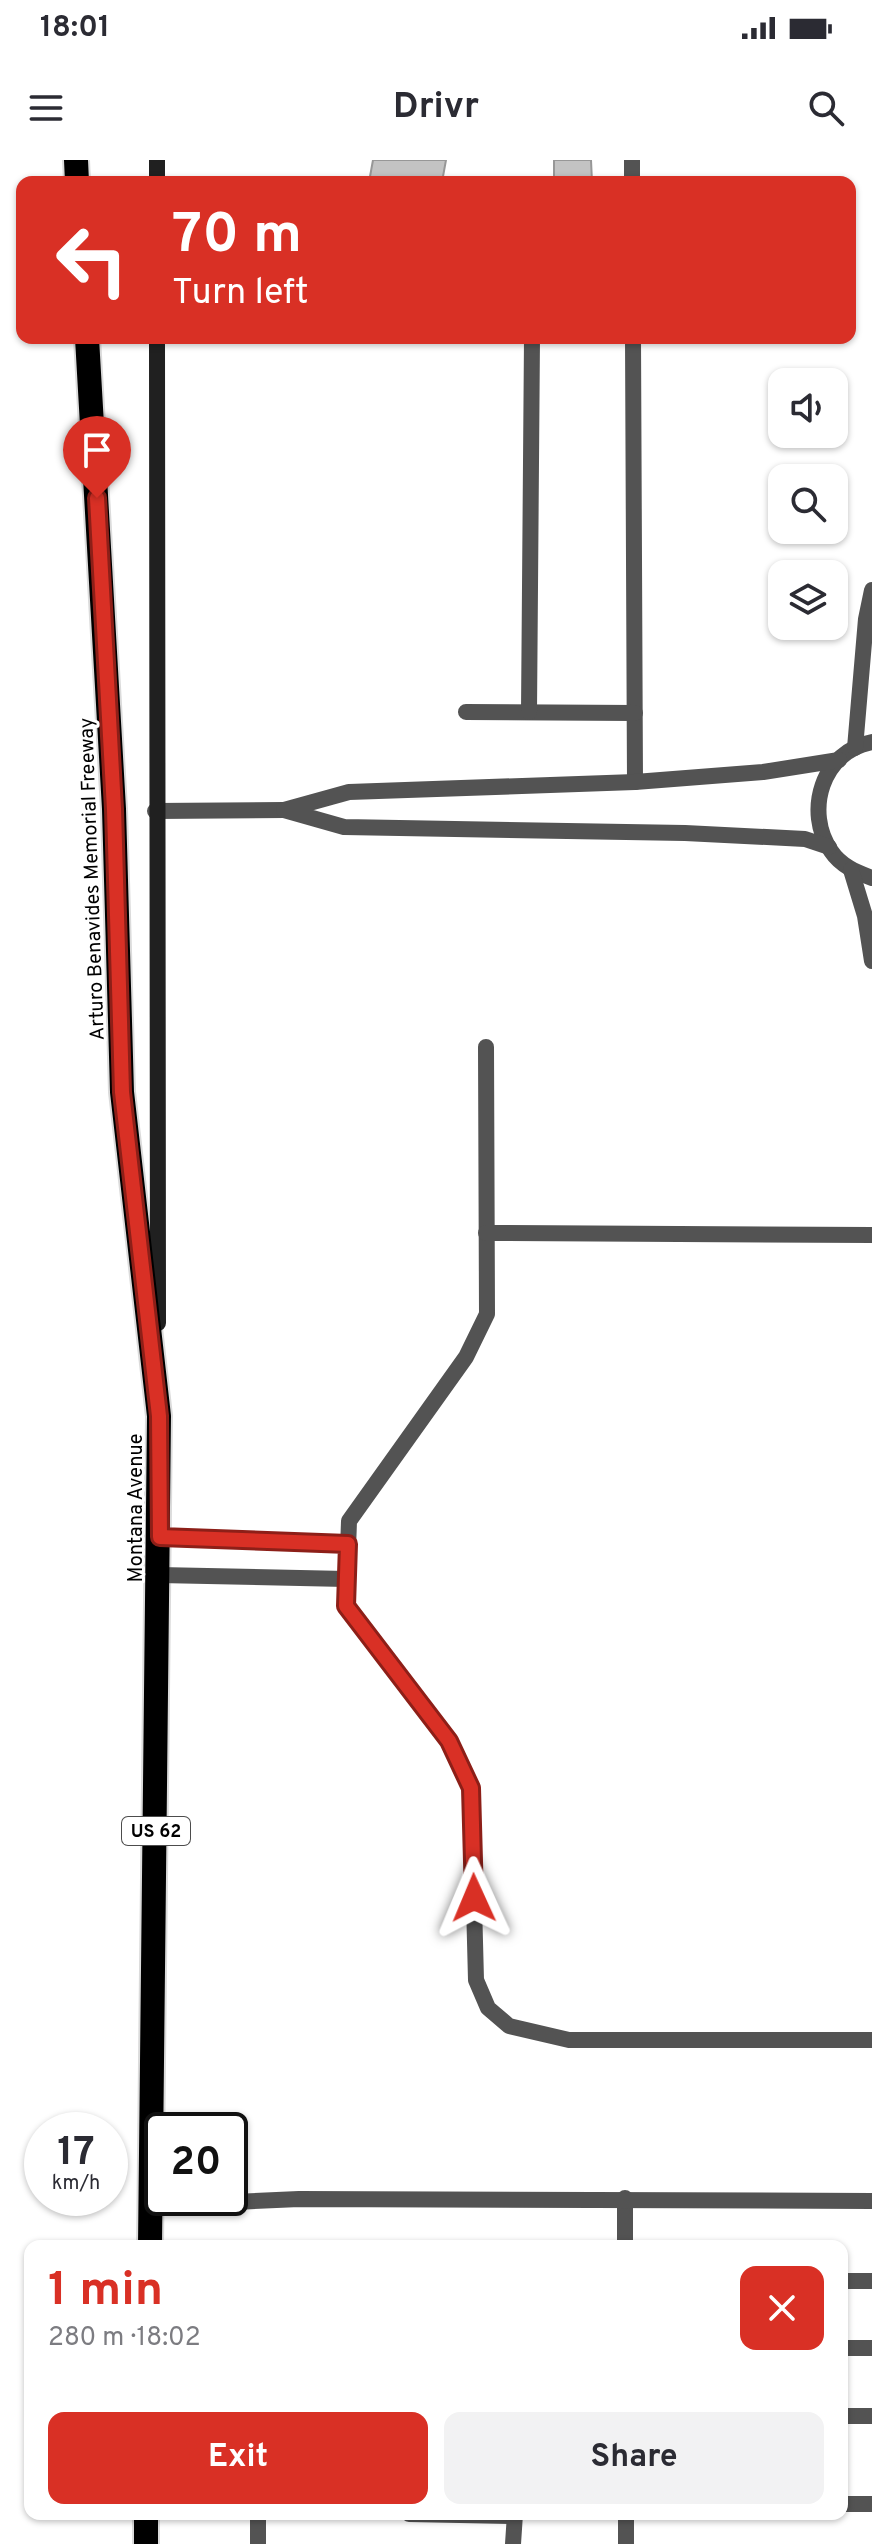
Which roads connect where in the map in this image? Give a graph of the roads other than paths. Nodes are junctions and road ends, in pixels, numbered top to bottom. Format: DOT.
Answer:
graph roads {
  1 [pos="87,344"];
  2 [pos="157,344"];
  3 [pos="532,344"];
  4 [pos="633,344"];
  5 [pos="872,590"];
  6 [pos="466,712"];
  7 [pos="529,712"];
  8 [pos="635,713"];
  9 [pos="872,742"];
  10 [pos="855,748"];
  11 [pos="839,760"];
  12 [pos="635,782"];
  13 [pos="284,810"];
  14 [pos="155,811"];
  15 [pos="829,847"];
  16 [pos="851,870"];
  17 [pos="872,878"];
  18 [pos="872,961"];
  19 [pos="486,1047"];
  20 [pos="486,1233"];
  21 [pos="872,1235"];
  22 [pos="159,1416"];
  23 [pos="160,1537"];
  24 [pos="348,1544"];
  25 [pos="159,1575"];
  26 [pos="346,1579"];
  27 [pos="872,2040"];
  28 [pos="151,2112"];
  29 [pos="625,2198"];
  30 [pos="248,2201"];
  31 [pos="872,2201"];
  32 [pos="150,2216"];
  33 [pos="150,2240"];
  34 [pos="625,2240"];
  35 [pos="848,2281"];
  36 [pos="872,2281"];
  37 [pos="848,2348"];
  38 [pos="872,2348"];
  39 [pos="848,2416"];
  40 [pos="872,2416"];
  41 [pos="848,2504"];
  42 [pos="872,2504"];
  43 [pos="146,2520"];
  44 [pos="258,2520"];
  45 [pos="515,2520"];
  46 [pos="626,2520"];
  47 [pos="146,2544"];
  48 [pos="258,2544"];
  49 [pos="513,2544"];
  50 [pos="626,2544"];
  1 -- 22 [label="highway, Arturo Benavides Memorial Freeway / US 62"];
  2 -- 14 [label="main road, Montana Avenue"];
  3 -- 7 [label="lane"];
  4 -- 8 [label="lane"];
  5 -- 10 [label="lane"];
  6 -- 7 [label="lane"];
  7 -- 8 [label="lane"];
  8 -- 12 [label="lane"];
  9 -- 10 [label="lane"];
  10 -- 11 [label="lane"];
  11 -- 12 [label="lane"];
  11 -- 15 [label="lane"];
  12 -- 13 [label="lane"];
  13 -- 14 [label="lane"];
  13 -- 15 [label="lane"];
  14 -- 22 [label="main road, Montana Avenue"];
  15 -- 16 [label="lane"];
  16 -- 17 [label="lane"];
  16 -- 18 [label="lane"];
  19 -- 20 [label="lane"];
  20 -- 21 [label="lane"];
  20 -- 24 [label="lane"];
  22 -- 23 [label="highway, Montana Avenue / US 62"];
  23 -- 24 [label="lane"];
  23 -- 25 [label="highway, Montana Avenue / US 62"];
  24 -- 26 [label="lane"];
  25 -- 26 [label="lane"];
  25 -- 28 [label="highway, Montana Avenue / US 62"];
  26 -- 27 [label="lane"];
  29 -- 30 [label="lane"];
  29 -- 31 [label="lane"];
  29 -- 34 [label="lane"];
  32 -- 33 [label="highway, Montana Avenue / US 62"];
  35 -- 36 [label="lane"];
  37 -- 38 [label="lane"];
  39 -- 40 [label="lane"];
  41 -- 42 [label="lane"];
  43 -- 47 [label="highway"];
  44 -- 48 [label="lane"];
  45 -- 49 [label="lane"];
  46 -- 50 [label="lane"];
}
